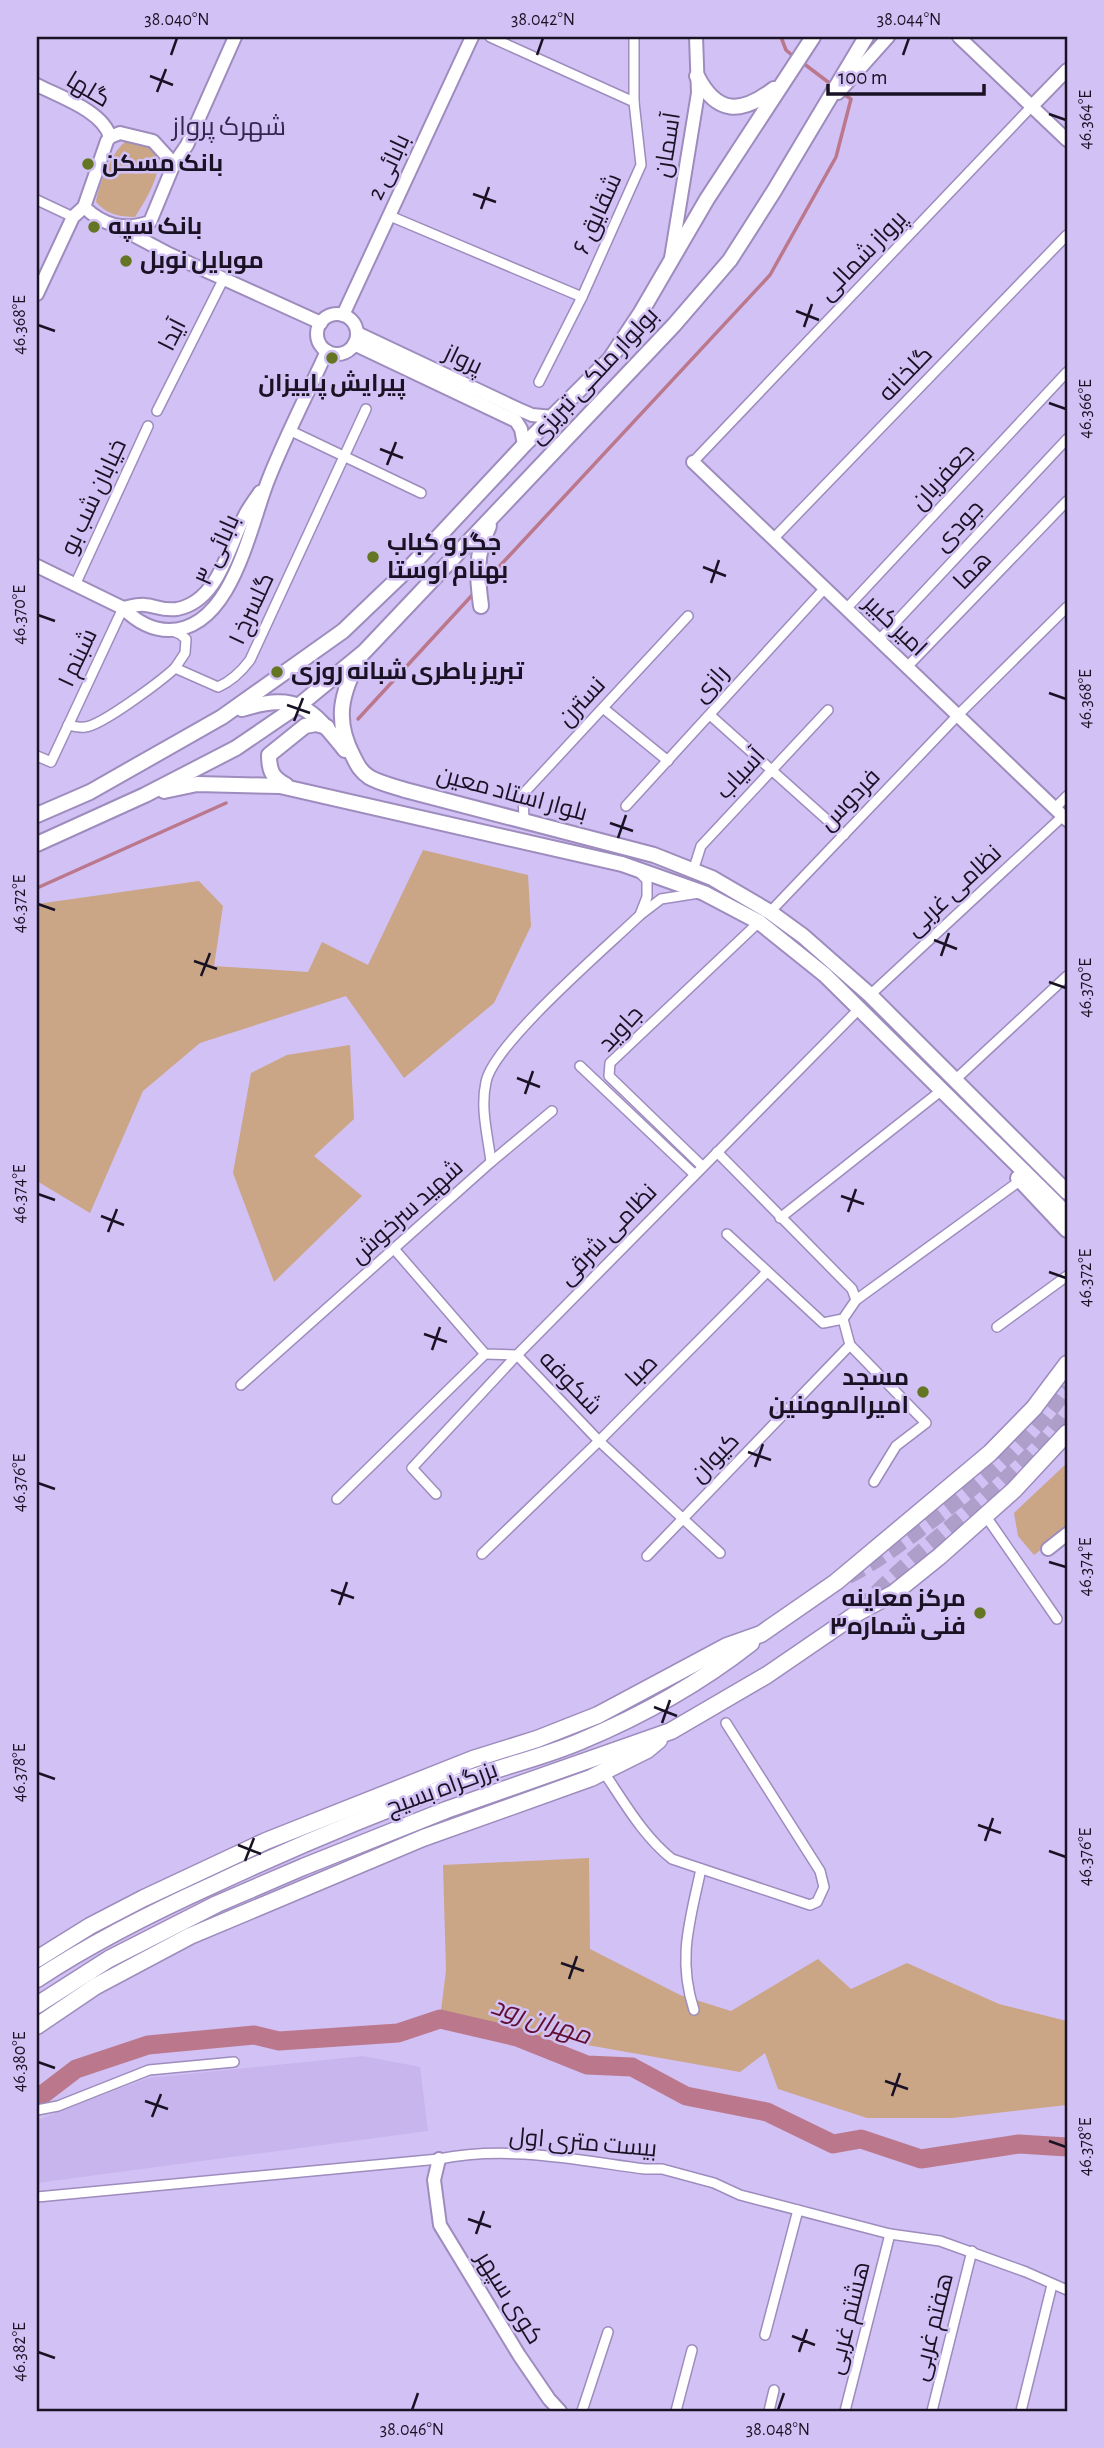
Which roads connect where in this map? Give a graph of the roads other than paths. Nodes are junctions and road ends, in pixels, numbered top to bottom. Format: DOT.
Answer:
graph roads {
  1 [pos="235,37"];
  2 [pos="472,37"];
  3 [pos="490,37"];
  4 [pos="634,37"];
  5 [pos="696,37"];
  6 [pos="813,37"];
  7 [pos="866,37"];
  8 [pos="888,37"];
  9 [pos="963,38"];
  10 [pos="863,55"];
  11 [pos="1067,70"];
  12 [pos="697,76"];
  13 [pos="785,79"];
  14 [pos="37,85"];
  15 [pos="634,102"];
  16 [pos="1032,106"];
  17 [pos="110,137"];
  18 [pos="1067,139"];
  19 [pos="174,164"];
  20 [pos="37,200"];
  21 [pos="84,207"];
  22 [pos="390,216"];
  23 [pos="74,217"];
  24 [pos="150,222"];
  25 [pos="116,226"];
  26 [pos="1067,235"];
  27 [pos="169,254"];
  28 [pos="671,258"];
  29 [pos="224,278"];
  30 [pos="37,294"];
  31 [pos="582,297"];
  32 [pos="343,315"];
  33 [pos="321,323"];
  34 [pos="356,339"];
  35 [pos="327,351"];
  36 [pos="1067,372"];
  37 [pos="539,382"];
  38 [pos="366,409"];
  39 [pos="157,411"];
  40 [pos="553,416"];
  41 [pos="148,426"];
  42 [pos="291,431"];
  43 [pos="1067,439"];
  44 [pos="524,445"];
  45 [pos="344,456"];
  46 [pos="693,462"];
  47 [pos="268,480"];
  48 [pos="421,493"];
  49 [pos="1067,501"];
  50 [pos="498,512"];
  51 [pos="773,539"];
  52 [pos="37,566"];
  53 [pos="75,585"];
  54 [pos="825,588"];
  55 [pos="481,606"];
  56 [pos="1067,607"];
  57 [pos="123,608"];
  58 [pos="846,609"];
  59 [pos="688,616"];
  60 [pos="170,630"];
  61 [pos="879,640"];
  62 [pos="364,652"];
  63 [pos="907,667"];
  64 [pos="175,668"];
  65 [pos="603,708"];
  66 [pos="828,710"];
  67 [pos="225,715"];
  68 [pos="710,715"];
  69 [pos="958,715"];
  70 [pos="68,725"];
  71 [pos="327,727"];
  72 [pos="37,756"];
  73 [pos="668,761"];
  74 [pos="772,769"];
  75 [pos="360,770"];
  76 [pos="295,790"];
  77 [pos="145,795"];
  78 [pos="1067,796"];
  79 [pos="626,806"];
  80 [pos="1062,814"];
  81 [pos="37,815"];
  82 [pos="524,821"];
  83 [pos="844,835"];
  84 [pos="37,844"];
  85 [pos="635,868"];
  86 [pos="693,870"];
  87 [pos="704,893"];
  88 [pos="640,915"];
  89 [pos="765,917"];
  90 [pos="1067,976"];
  91 [pos="870,995"];
  92 [pos="860,1008"];
  93 [pos="580,1066"];
  94 [pos="956,1079"];
  95 [pos="942,1090"];
  96 [pos="552,1111"];
  97 [pos="716,1152"];
  98 [pos="491,1162"];
  99 [pos="702,1167"];
  100 [pos="694,1174"];
  101 [pos="1067,1179"];
  102 [pos="1021,1180"];
  103 [pos="1067,1192"];
  104 [pos="1067,1213"];
  105 [pos="780,1218"];
  106 [pos="1067,1230"];
  107 [pos="727,1234"];
  108 [pos="395,1250"];
  109 [pos="767,1272"];
  110 [pos="1067,1276"];
  111 [pos="856,1300"];
  112 [pos="843,1319"];
  113 [pos="997,1327"];
  114 [pos="850,1345"];
  115 [pos="485,1354"];
  116 [pos="517,1355"];
  117 [pos="1067,1364"];
  118 [pos="241,1385"];
  119 [pos="1067,1433"];
  120 [pos="599,1441"];
  121 [pos="874,1482"];
  122 [pos="436,1494"];
  123 [pos="337,1499"];
  124 [pos="985,1515"];
  125 [pos="683,1519"];
  126 [pos="1067,1534"];
  127 [pos="1048,1549"];
  128 [pos="720,1553"];
  129 [pos="482,1554"];
  130 [pos="647,1556"];
  131 [pos="1057,1619"];
  132 [pos="761,1634"];
  133 [pos="726,1723"];
  134 [pos="671,1731"];
  135 [pos="603,1771"];
  136 [pos="701,1869"];
  137 [pos="37,1959"];
  138 [pos="37,1979"];
  139 [pos="37,2005"];
  140 [pos="694,2010"];
  141 [pos="37,2026"];
  142 [pos="234,2062"];
  143 [pos="37,2110"];
  144 [pos="439,2159"];
  145 [pos="37,2197"];
  146 [pos="798,2210"];
  147 [pos="890,2234"];
  148 [pos="972,2251"];
  149 [pos="1052,2284"];
  150 [pos="1067,2290"];
  151 [pos="608,2332"];
  152 [pos="765,2335"];
  153 [pos="692,2350"];
  154 [pos="774,2390"];
  155 [pos="560,2411"];
  156 [pos="582,2411"];
  157 [pos="676,2411"];
  158 [pos="769,2411"];
  159 [pos="845,2411"];
  160 [pos="932,2411"];
  161 [pos="1021,2411"];
  1 -- 19 [label="street"];
  2 -- 22 [label="street, بابائی 2"];
  3 -- 15 [label="street"];
  4 -- 15 [label="street, شقایق ۶"];
  5 -- 12 [label="street, آسمان"];
  6 -- 13 [label="main road, بولوار ملکی تبریزی"];
  7 -- 10 [label="main road, بولوار ملکی تبریزی"];
  8 -- 10 [label="street"];
  9 -- 16 [label="street"];
  10 -- 50 [label="main road, بولوار ملکی تبریزی"];
  11 -- 16 [label="street"];
  12 -- 13 [label="main road"];
  12 -- 28 [label="street, آسمان"];
  13 -- 28 [label="main road, بولوار ملکی تبریزی"];
  14 -- 17 [label="street, گلها"];
  15 -- 31 [label="street, شقایق ۶"];
  16 -- 18 [label="street"];
  16 -- 46 [label="street, پرواز شمالی"];
  17 -- 19 [label="street"];
  17 -- 21 [label="street"];
  19 -- 24 [label="street"];
  20 -- 23 [label="street"];
  21 -- 23 [label="street"];
  21 -- 25 [label="street"];
  22 -- 31 [label="street"];
  22 -- 32 [label="street, بابائی 2"];
  23 -- 30 [label="street"];
  24 -- 25 [label="street"];
  24 -- 27 [label="street"];
  25 -- 27 [label="street"];
  26 -- 51 [label="street, گلخانه"];
  27 -- 29 [label="street"];
  28 -- 40 [label="main road, بولوار ملکی تبریزی"];
  29 -- 33 [label="street"];
  29 -- 39 [label="street, آیدا"];
  31 -- 37 [label="street, شقایق ۶"];
  32 -- 33 [label="street"];
  32 -- 34 [label="street"];
  33 -- 35 [label="street"];
  34 -- 35 [label="street"];
  34 -- 40 [label="street, پرواز"];
  34 -- 44 [label="street, پرواز"];
  35 -- 42 [label="street, بابائی ۳"];
  36 -- 58 [label="street, جعفریان"];
  38 -- 45 [label="street"];
  40 -- 44 [label="main road, بولوار ملکی تبریزی"];
  41 -- 53 [label="street, خیابان شب بو"];
  42 -- 45 [label="street"];
  42 -- 47 [label="street, بابائی ۳"];
  43 -- 61 [label="street, جودی"];
  44 -- 67 [label="main road, بولوار ملکی تبریزی"];
  45 -- 48 [label="street"];
  45 -- 64 [label="street, گلسرخ ۱"];
  46 -- 51 [label="street, امیر کبیر"];
  47 -- 57 [label="street, بابائی ۳"];
  47 -- 60 [label="street, بابائی ۳"];
  49 -- 63 [label="street, هما"];
  50 -- 55 [label="main road"];
  50 -- 62 [label="main road, بولوار ملکی تبریزی"];
  51 -- 54 [label="street, امیر کبیر"];
  52 -- 53 [label="street"];
  53 -- 57 [label="street"];
  54 -- 58 [label="street, امیر کبیر"];
  54 -- 68 [label="street, رازی"];
  56 -- 69 [label="street, فردوس"];
  57 -- 60 [label="street"];
  57 -- 70 [label="street, شبنم ۱"];
  58 -- 61 [label="street, امیر کبیر"];
  59 -- 65 [label="street, نسترن"];
  60 -- 64 [label="street"];
  61 -- 63 [label="street, امیر کبیر"];
  62 -- 75 [label="main road"];
  62 -- 77 [label="main road, بولوار ملکی تبریزی"];
  63 -- 69 [label="street, امیر کبیر"];
  64 -- 70 [label="street"];
  65 -- 73 [label="street"];
  65 -- 82 [label="street, نسترن"];
  66 -- 74 [label="street, آسیاب"];
  67 -- 71 [label="main road"];
  67 -- 81 [label="main road"];
  68 -- 73 [label="street, رازی"];
  68 -- 74 [label="street"];
  69 -- 80 [label="street, امیر کبیر"];
  69 -- 83 [label="street, فردوس"];
  70 -- 72 [label="street, شبنم ۱"];
  71 -- 75 [label="main road"];
  71 -- 76 [label="main road"];
  73 -- 79 [label="street, رازی"];
  74 -- 83 [label="street"];
  74 -- 86 [label="street, آسیاب"];
  75 -- 82 [label="main road, بلوار استاد معین"];
  76 -- 77 [label="main road, بلوار استاد معین"];
  76 -- 85 [label="main road, بلوار استاد معین"];
  77 -- 84 [label="main road"];
  78 -- 80 [label="street, نظامی غربی"];
  80 -- 91 [label="street, نظامی غربی"];
  82 -- 86 [label="main road, بلوار استاد معین"];
  83 -- 89 [label="street, فردوس"];
  85 -- 87 [label="main road, بلوار استاد معین"];
  85 -- 88 [label="street"];
  86 -- 89 [label="main road, بلوار استاد معین"];
  87 -- 88 [label="street, شهید سرخوش"];
  87 -- 89 [label="main road, بلوار استاد معین"];
  88 -- 98 [label="street, شهید سرخوش"];
  89 -- 91 [label="main road, بلوار استاد معین"];
  89 -- 92 [label="main road, بلوار استاد معین"];
  89 -- 99 [label="street, جاوید"];
  90 -- 94 [label="street"];
  91 -- 94 [label="main road, بلوار استاد معین"];
  92 -- 95 [label="main road, بلوار استاد معین"];
  92 -- 97 [label="street, نظامی شرقی"];
  93 -- 100 [label="street"];
  94 -- 101 [label="main road"];
  94 -- 103 [label="main road"];
  95 -- 102 [label="main road"];
  95 -- 104 [label="main road"];
  95 -- 105 [label="street"];
  96 -- 98 [label="street"];
  97 -- 99 [label="street, نظامی شرقی"];
  97 -- 105 [label="street"];
  98 -- 108 [label="street, شهید سرخوش"];
  99 -- 100 [label="street, نظامی شرقی"];
  100 -- 116 [label="street, نظامی شرقی"];
  102 -- 106 [label="main road"];
  102 -- 111 [label="street"];
  105 -- 111 [label="street"];
  107 -- 109 [label="street"];
  108 -- 115 [label="street"];
  108 -- 118 [label="street, شهید سرخوش"];
  109 -- 112 [label="street"];
  109 -- 120 [label="street, صبا"];
  110 -- 113 [label="street"];
  111 -- 112 [label="street"];
  112 -- 114 [label="street"];
  114 -- 121 [label="street"];
  114 -- 125 [label="street, کیوان"];
  115 -- 116 [label="street, شکوفه"];
  115 -- 123 [label="street"];
  116 -- 120 [label="street, شکوفه"];
  116 -- 122 [label="street, نظامی شرقی"];
  117 -- 132 [label="highway"];
  119 -- 124 [label="highway, بزرگراه بسیج"];
  120 -- 125 [label="street, شکوفه"];
  120 -- 129 [label="street, صبا"];
  124 -- 131 [label="street"];
  124 -- 134 [label="highway, بزرگراه بسیج"];
  125 -- 128 [label="street, شکوفه"];
  125 -- 130 [label="street, کیوان"];
  126 -- 127 [label="street"];
  132 -- 137 [label="highway"];
  132 -- 138 [label="highway, بزرگراه بسیج"];
  133 -- 136 [label="street"];
  134 -- 135 [label="highway"];
  134 -- 139 [label="highway, بزرگراه بسیج"];
  135 -- 136 [label="street"];
  135 -- 141 [label="highway"];
  136 -- 140 [label="street"];
  142 -- 143 [label="street"];
  144 -- 145 [label="street, بیست متری اول"];
  144 -- 146 [label="street, بیست متری اول"];
  144 -- 155 [label="street, کوی سپهر"];
  146 -- 147 [label="street, بیست متری اول"];
  146 -- 152 [label="street"];
  147 -- 148 [label="street, بیست متری اول"];
  147 -- 159 [label="street, هشتم غربی"];
  148 -- 149 [label="street, بیست متری اول"];
  148 -- 160 [label="street, هفتم غربی"];
  149 -- 150 [label="street, بیست متری اول"];
  149 -- 161 [label="street"];
  151 -- 156 [label="street"];
  153 -- 157 [label="street"];
  154 -- 158 [label="street"];
}
